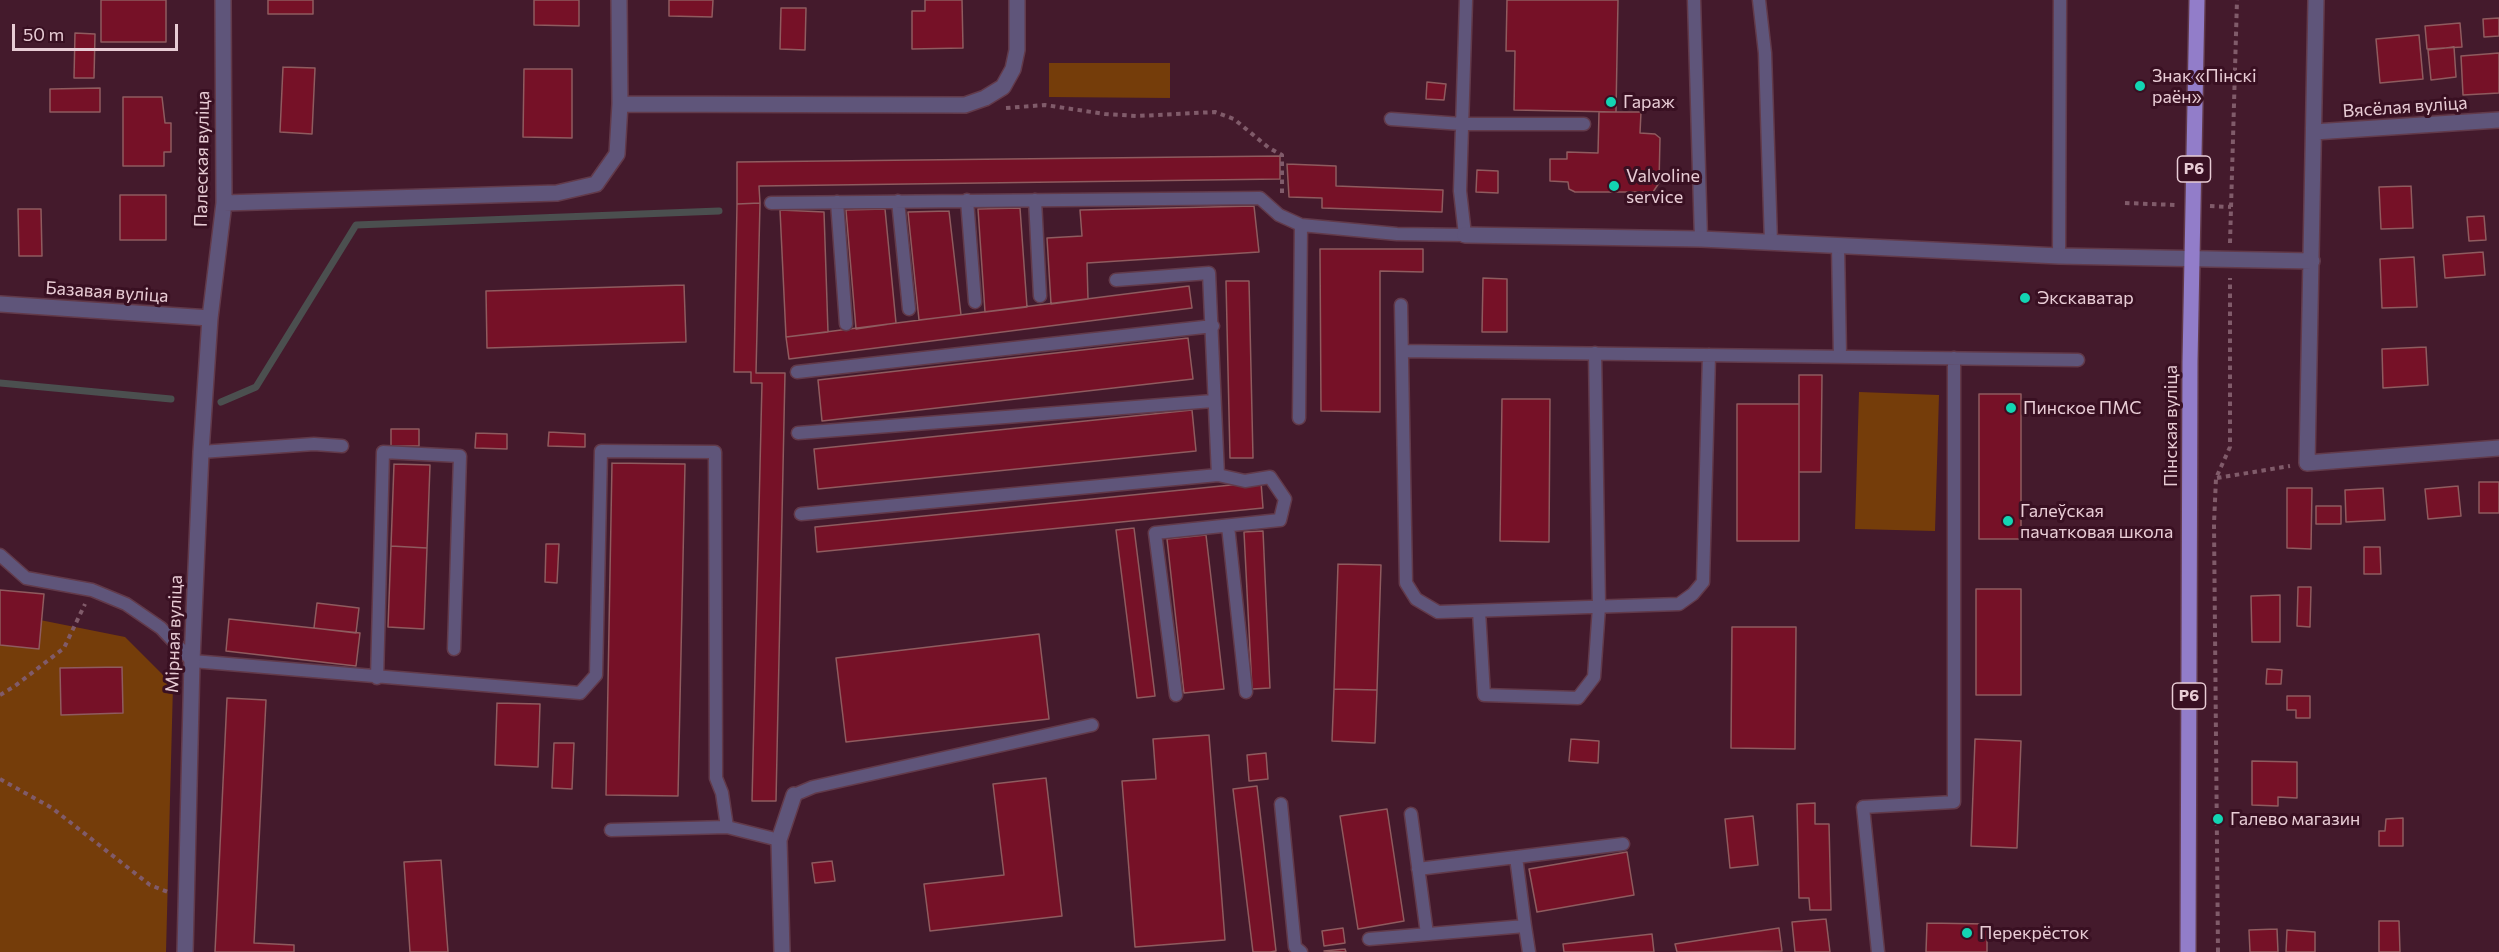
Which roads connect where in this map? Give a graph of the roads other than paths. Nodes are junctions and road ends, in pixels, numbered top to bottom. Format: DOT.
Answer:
graph roads {
  1 [pos="223,0"];
  2 [pos="619,0"];
  3 [pos="1017,0"];
  4 [pos="1466,0"];
  5 [pos="1694,0"];
  6 [pos="1759,0"];
  7 [pos="2060,0"];
  8 [pos="2197,0"];
  9 [pos="2316,0"];
  10 [pos="620,104"];
  11 [pos="1391,119"];
  12 [pos="2499,120"];
  13 [pos="1462,124"];
  14 [pos="1584,124"];
  15 [pos="2314,132"];
  16 [pos="967,200"];
  17 [pos="1035,200"];
  18 [pos="898,201"];
  19 [pos="837,202"];
  20 [pos="224,203"];
  21 [pos="771,203"];
  22 [pos="1301,225"];
  23 [pos="1465,235"];
  24 [pos="1701,239"];
  25 [pos="1771,243"];
  26 [pos="1838,246"];
  27 [pos="2059,256"];
  28 [pos="2192,260"];
  29 [pos="2312,261"];
  30 [pos="1116,280"];
  31 [pos="1040,296"];
  32 [pos="975,302"];
  33 [pos="0,304"];
  34 [pos="1401,306"];
  35 [pos="909,309"];
  36 [pos="210,318"];
  37 [pos="846,324"];
  38 [pos="1213,326"];
  39 [pos="1402,351"];
  40 [pos="1596,353"];
  41 [pos="1709,355"];
  42 [pos="1840,356"];
  43 [pos="1954,358"];
  44 [pos="2078,360"];
  45 [pos="797,372"];
  46 [pos="1213,401"];
  47 [pos="1299,418"];
  48 [pos="798,433"];
  49 [pos="342,446"];
  50 [pos="2499,448"];
  51 [pos="201,452"];
  52 [pos="1218,475"];
  53 [pos="801,514"];
  54 [pos="1228,526"];
  55 [pos="1,556"];
  56 [pos="1599,607"];
  57 [pos="1479,611"];
  58 [pos="454,649"];
  59 [pos="192,661"];
  60 [pos="377,678"];
  61 [pos="1246,692"];
  62 [pos="1176,695"];
  63 [pos="1092,725"];
  64 [pos="794,795"];
  65 [pos="1281,804"];
  66 [pos="1411,814"];
  67 [pos="727,827"];
  68 [pos="611,830"];
  69 [pos="779,840"];
  70 [pos="1623,844"];
  71 [pos="1516,857"];
  72 [pos="1418,869"];
  73 [pos="1525,926"];
  74 [pos="1427,934"];
  75 [pos="1369,939"];
  76 [pos="185,952"];
  77 [pos="782,952"];
  78 [pos="1301,952"];
  79 [pos="1529,952"];
  80 [pos="1878,952"];
  81 [pos="2188,952"];
  1 -- 20 [label="street, Палеская вуліца"];
  2 -- 10 [label="street"];
  3 -- 10 [label="street"];
  4 -- 13 [label="lane"];
  5 -- 24 [label="lane"];
  6 -- 25 [label="lane"];
  7 -- 27 [label="lane"];
  8 -- 28 [label="main road, Пінская вуліца / Р6"];
  9 -- 15 [label="street"];
  10 -- 20 [label="street"];
  11 -- 13 [label="lane"];
  12 -- 15 [label="street, Вясёлая вуліца"];
  13 -- 14 [label="lane"];
  13 -- 23 [label="lane"];
  15 -- 29 [label="street"];
  16 -- 17 [label="lane"];
  16 -- 18 [label="lane"];
  16 -- 32 [label="lane"];
  17 -- 22 [label="lane"];
  17 -- 31 [label="lane"];
  18 -- 19 [label="lane"];
  18 -- 35 [label="lane"];
  19 -- 21 [label="lane"];
  19 -- 37 [label="lane"];
  20 -- 36 [label="street, Палеская вуліца"];
  22 -- 23 [label="lane"];
  22 -- 47 [label="lane"];
  23 -- 24 [label="street"];
  24 -- 25 [label="street"];
  25 -- 26 [label="street"];
  26 -- 27 [label="street"];
  26 -- 42 [label="lane"];
  27 -- 28 [label="street"];
  28 -- 29 [label="street"];
  28 -- 81 [label="main road, Пінская вуліца / Р6"];
  29 -- 50 [label="street"];
  30 -- 38 [label="lane"];
  33 -- 36 [label="street, Базавая вуліца"];
  34 -- 39 [label="lane"];
  36 -- 51 [label="street, Мірная вуліца"];
  38 -- 45 [label="lane"];
  38 -- 46 [label="lane"];
  39 -- 40 [label="lane"];
  39 -- 57 [label="lane"];
  40 -- 41 [label="lane"];
  40 -- 56 [label="lane"];
  41 -- 42 [label="lane"];
  41 -- 56 [label="lane"];
  42 -- 43 [label="lane"];
  43 -- 44 [label="lane"];
  43 -- 80 [label="lane"];
  46 -- 48 [label="lane"];
  46 -- 52 [label="lane"];
  49 -- 51 [label="lane"];
  51 -- 59 [label="street, Мірная вуліца"];
  52 -- 53 [label="lane"];
  52 -- 54 [label="lane"];
  54 -- 61 [label="lane"];
  54 -- 62 [label="lane"];
  55 -- 59 [label="lane"];
  56 -- 57 [label="lane"];
  56 -- 57 [label="lane"];
  58 -- 60 [label="lane"];
  59 -- 60 [label="lane"];
  59 -- 76 [label="street, Мірная вуліца"];
  60 -- 67 [label="lane"];
  63 -- 64 [label="lane"];
  64 -- 69 [label="street"];
  65 -- 78 [label="lane"];
  66 -- 72 [label="lane"];
  67 -- 68 [label="lane"];
  67 -- 69 [label="lane"];
  69 -- 77 [label="street"];
  70 -- 71 [label="lane"];
  71 -- 72 [label="lane"];
  71 -- 73 [label="lane"];
  72 -- 74 [label="lane"];
  73 -- 74 [label="lane"];
  73 -- 79 [label="lane"];
  74 -- 75 [label="lane"];
}
